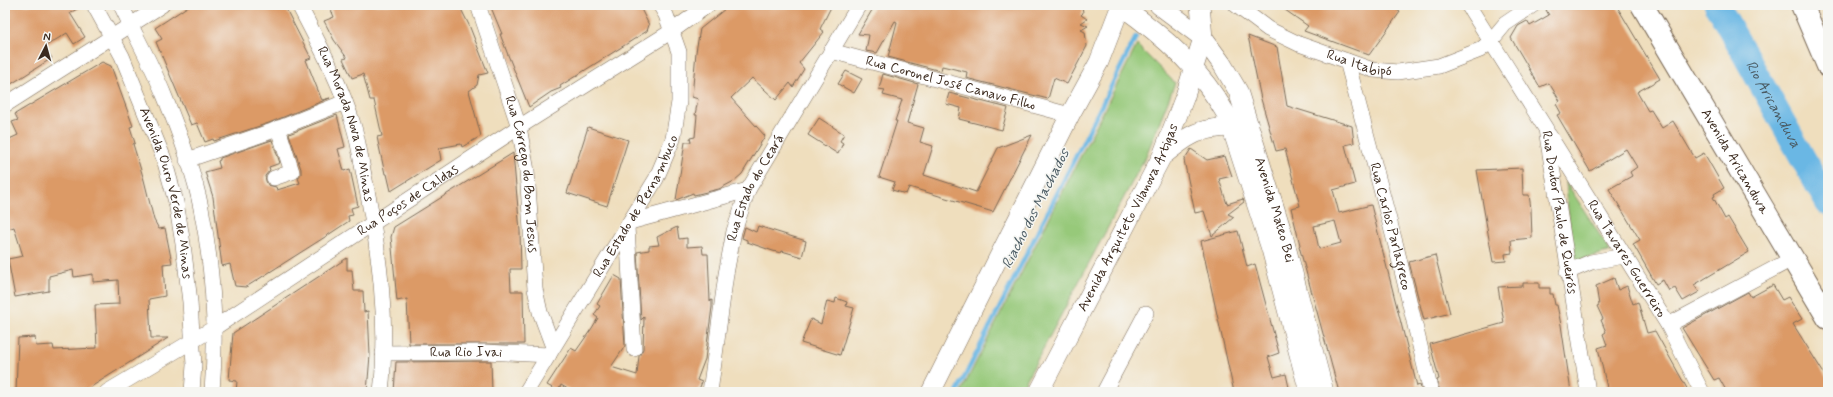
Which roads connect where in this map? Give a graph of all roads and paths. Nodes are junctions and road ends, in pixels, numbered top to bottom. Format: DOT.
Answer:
graph roads {
  1 [pos="94,5"];
  2 [pos="121,5"];
  3 [pos="162,5"];
  4 [pos="299,5"];
  5 [pos="478,5"];
  6 [pos="660,5"];
  7 [pos="708,5"];
  8 [pos="859,5"];
  9 [pos="1120,5"];
  10 [pos="1159,5"];
  11 [pos="1200,5"];
  12 [pos="1236,5"];
  13 [pos="1468,5"];
  14 [pos="1533,5"];
  15 [pos="1642,5"];
  16 [pos="1802,5"];
  17 [pos="130,25"];
  18 [pos="672,31"];
  19 [pos="113,37"];
  20 [pos="1203,38"];
  21 [pos="1490,42"];
  22 [pos="831,51"];
  23 [pos="1347,61"];
  24 [pos="1828,66"];
  25 [pos="1194,69"];
  26 [pos="345,102"];
  27 [pos="5,105"];
  28 [pos="1070,115"];
  29 [pos="520,127"];
  30 [pos="1232,127"];
  31 [pos="278,128"];
  32 [pos="1546,129"];
  33 [pos="1162,156"];
  34 [pos="187,160"];
  35 [pos="274,178"];
  36 [pos="748,190"];
  37 [pos="374,223"];
  38 [pos="628,225"];
  39 [pos="1624,256"];
  40 [pos="1792,259"];
  41 [pos="1567,272"];
  42 [pos="1146,313"];
  43 [pos="1828,318"];
  44 [pos="1668,325"];
  45 [pos="214,328"];
  46 [pos="193,341"];
  47 [pos="634,350"];
  48 [pos="551,351"];
  49 [pos="383,353"];
  50 [pos="532,390"];
  51 [pos="107,392"];
  52 [pos="192,392"];
  53 [pos="212,392"];
  54 [pos="381,392"];
  55 [pos="710,392"];
  56 [pos="931,392"];
  57 [pos="1039,392"];
  58 [pos="1104,392"];
  59 [pos="1309,392"];
  60 [pos="1324,392"];
  61 [pos="1431,392"];
  62 [pos="1588,392"];
  63 [pos="1702,392"];
  1 -- 19 [label="street, Avenida Ouro Verde de Minas"];
  2 -- 17 [label="street, Avenida Ouro Verde de Minas"];
  3 -- 17 [label="street"];
  4 -- 26 [label="street, Rua Morada Nova de Minas"];
  5 -- 29 [label="street, Rua Córrego do Bom Jesus"];
  6 -- 18 [label="street, Rua Estado de Pernambuco"];
  7 -- 18 [label="street, Rua Poços de Caldas"];
  8 -- 22 [label="street, Rua Estado do Ceará"];
  9 -- 25 [label="main road, Avenida Mateo Bei"];
  9 -- 28 [label="main road"];
  10 -- 20 [label="main road"];
  11 -- 20 [label="main road"];
  12 -- 23 [label="street, Rua Itabipó"];
  13 -- 21 [label="street, Rua Doutor Paulo de Queirós"];
  14 -- 21 [label="street, Rua Itabipó"];
  15 -- 40 [label="highway, Avenida Aricanduva"];
  16 -- 24 [label="highway"];
  17 -- 19 [label="street"];
  17 -- 34 [label="street, Avenida Ouro Verde de Minas"];
  18 -- 29 [label="street, Rua Poços de Caldas"];
  18 -- 38 [label="street, Rua Estado de Pernambuco"];
  19 -- 27 [label="street"];
  19 -- 46 [label="street, Avenida Ouro Verde de Minas"];
  20 -- 25 [label="main road, Avenida Arquiteto Vilanova Artigas"];
  20 -- 60 [label="main road, Avenida Mateo Bei"];
  21 -- 23 [label="street, Rua Itabipó"];
  21 -- 32 [label="street, Rua Doutor Paulo de Queirós"];
  22 -- 28 [label="street, Rua Coronel José Canavo Filho"];
  22 -- 36 [label="street, Rua Estado do Ceará"];
  23 -- 61 [label="street, Rua Carlos Parlagreco"];
  25 -- 30 [label="main road, Avenida Mateo Bei"];
  25 -- 33 [label="main road, Avenida Arquiteto Vilanova Artigas"];
  26 -- 31 [label="street"];
  26 -- 37 [label="street, Rua Morada Nova de Minas"];
  28 -- 56 [label="main road"];
  29 -- 37 [label="street, Rua Poços de Caldas"];
  29 -- 48 [label="street, Rua Córrego do Bom Jesus"];
  30 -- 33 [label="main road"];
  30 -- 59 [label="main road, Avenida Mateo Bei"];
  31 -- 34 [label="street"];
  31 -- 35 [label="street"];
  32 -- 39 [label="street, Rua Tavares Guerreiro"];
  32 -- 41 [label="street, Rua Doutor Paulo de Queirós"];
  33 -- 57 [label="main road, Avenida Arquiteto Vilanova Artigas"];
  34 -- 45 [label="street, Avenida Ouro Verde de Minas"];
  36 -- 38 [label="street"];
  36 -- 55 [label="street, Rua Estado do Ceará"];
  37 -- 45 [label="street, Rua Poços de Caldas"];
  37 -- 49 [label="street, Rua Morada Nova de Minas"];
  38 -- 47 [label="street"];
  38 -- 48 [label="street, Rua Estado de Pernambuco"];
  39 -- 41 [label="street"];
  39 -- 44 [label="street, Rua Tavares Guerreiro"];
  40 -- 43 [label="highway, Avenida Aricanduva"];
  40 -- 44 [label="street"];
  41 -- 62 [label="street, Rua Doutor Paulo de Queirós"];
  42 -- 58 [label="street"];
  44 -- 63 [label="street, Rua Tavares Guerreiro"];
  45 -- 46 [label="street, Rua Poços de Caldas"];
  45 -- 53 [label="street, Avenida Ouro Verde de Minas"];
  46 -- 51 [label="street, Rua Poços de Caldas"];
  46 -- 52 [label="street, Avenida Ouro Verde de Minas"];
  48 -- 49 [label="street, Rua Rio Ivai"];
  48 -- 50 [label="street, Rua Estado de Pernambuco"];
  49 -- 54 [label="street, Rua Morada Nova de Minas"];
}
